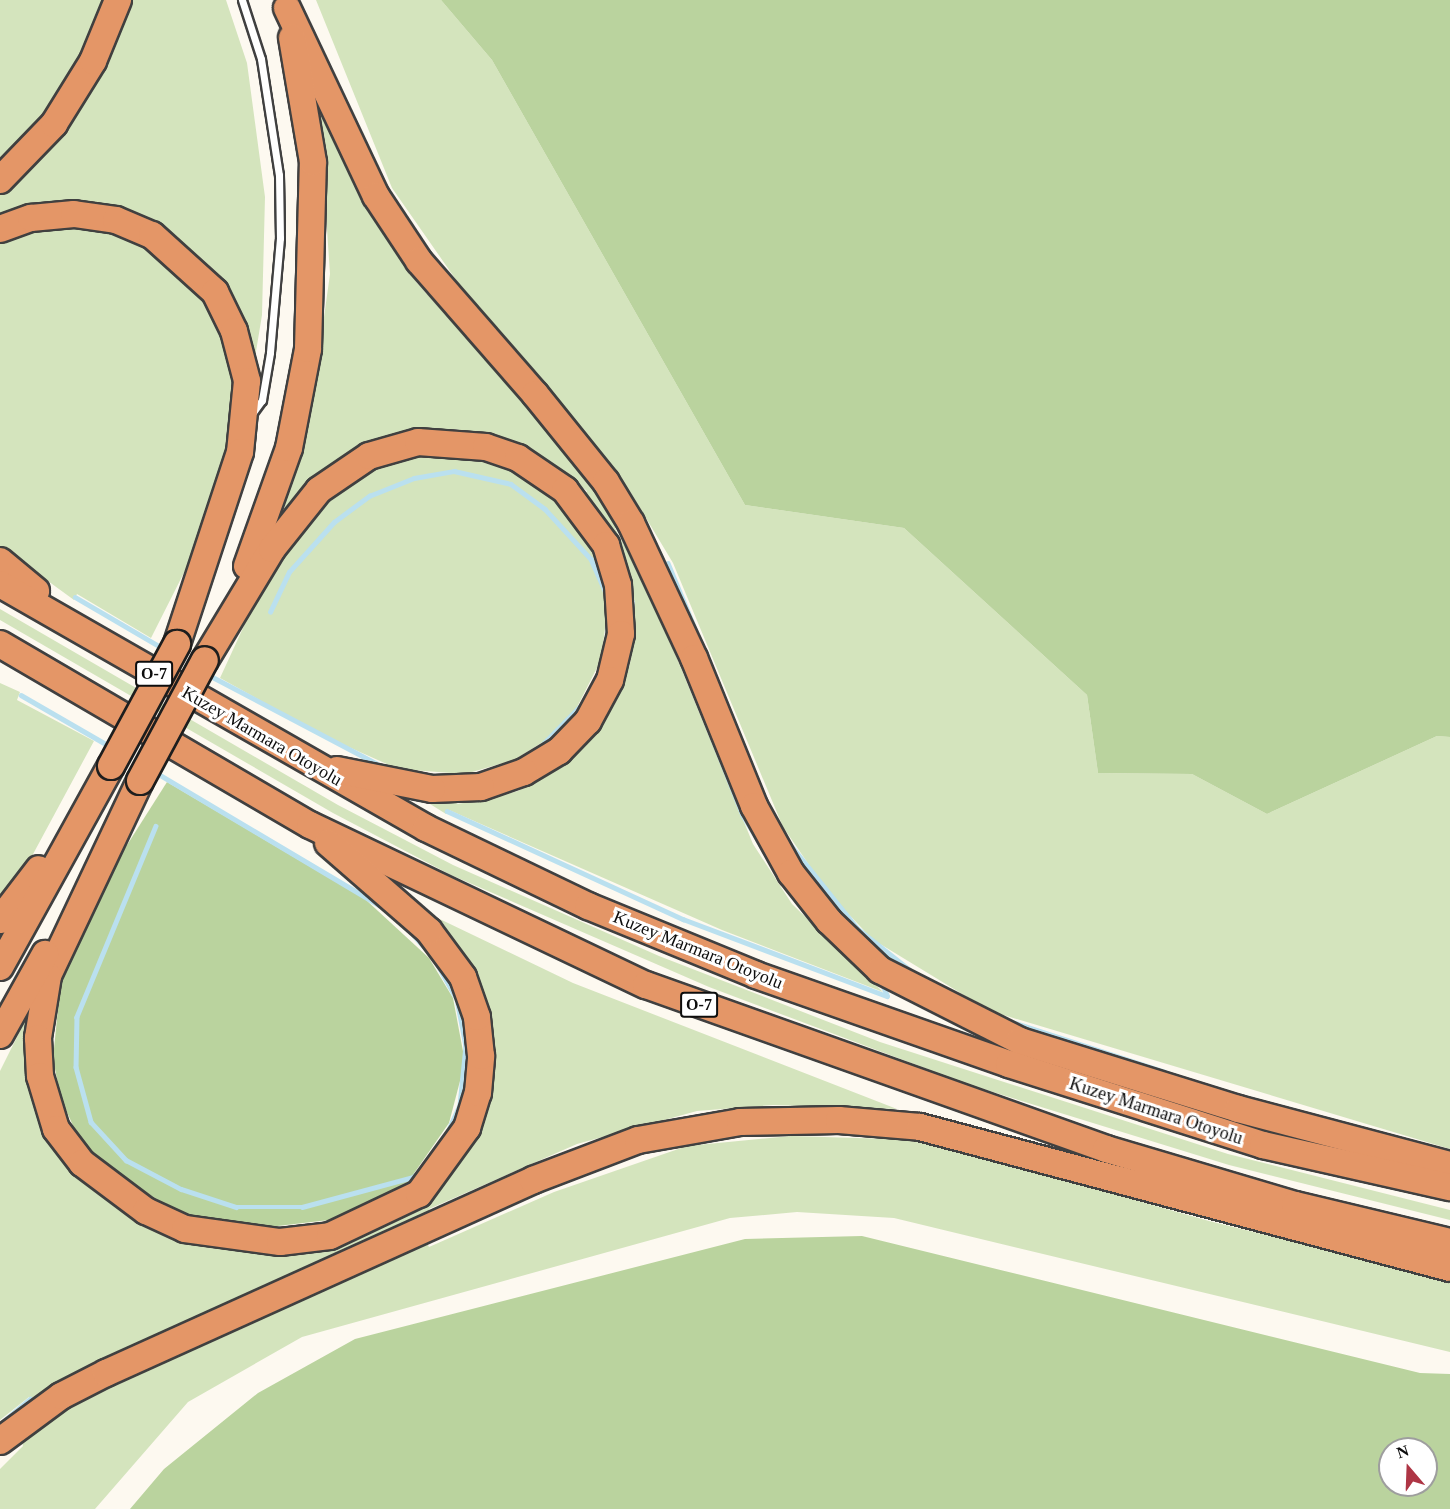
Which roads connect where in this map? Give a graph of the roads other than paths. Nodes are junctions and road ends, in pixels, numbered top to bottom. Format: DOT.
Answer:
graph roads {
  1 [pos="118,0"];
  2 [pos="242,0"];
  3 [pos="284,4"];
  4 [pos="0,180"];
  5 [pos="0,228"];
  6 [pos="243,418"];
  7 [pos="0,561"];
  8 [pos="0,584"];
  9 [pos="86,634"];
  10 [pos="0,644"];
  11 [pos="204,660"];
  12 [pos="0,663"];
  13 [pos="67,685"];
  14 [pos="309,764"];
  15 [pos="111,766"];
  16 [pos="140,781"];
  17 [pos="310,825"];
  18 [pos="0,920"];
  19 [pos="0,967"];
  20 [pos="0,1035"];
  21 [pos="1450,1165"];
  22 [pos="1450,1187"];
  23 [pos="1450,1242"];
  24 [pos="1450,1268"];
  25 [pos="0,1441"];
  1 -- 4 [label="highway"];
  2 -- 6 [label="lane"];
  3 -- 11 [label="highway"];
  3 -- 21 [label="highway"];
  5 -- 6 [label="highway"];
  6 -- 15 [label="highway, bridge"];
  7 -- 9 [label="highway"];
  8 -- 9 [label="highway, Kuzey Marmara Otoyolu / O-7"];
  9 -- 14 [label="highway, Kuzey Marmara Otoyolu / O-7"];
  10 -- 13 [label="highway, O-7"];
  11 -- 14 [label="highway"];
  11 -- 16 [label="highway, bridge"];
  12 -- 13 [label="highway"];
  13 -- 17 [label="highway, O-7"];
  14 -- 22 [label="highway, Kuzey Marmara Otoyolu / O-7"];
  15 -- 18 [label="highway"];
  15 -- 19 [label="highway"];
  16 -- 17 [label="highway"];
  16 -- 20 [label="highway"];
  17 -- 23 [label="highway, O-7"];
  24 -- 25 [label="highway"];
}
